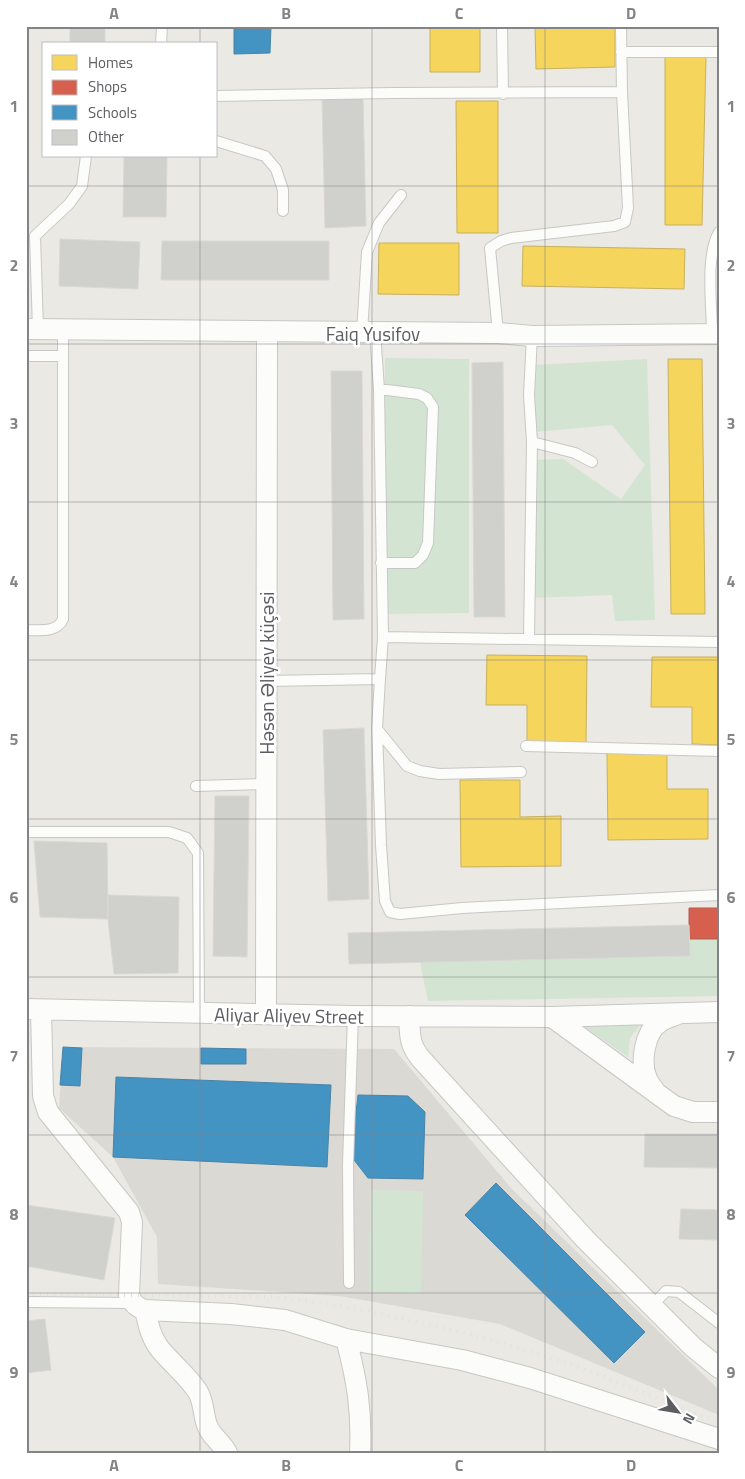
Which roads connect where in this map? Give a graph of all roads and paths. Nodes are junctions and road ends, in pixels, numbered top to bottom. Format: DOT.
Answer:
graph roads {
  1 [pos="162,26"];
  2 [pos="502,26"];
  3 [pos="621,26"];
  4 [pos="161,42"];
  5 [pos="621,52"];
  6 [pos="719,52"];
  7 [pos="622,92"];
  8 [pos="503,94"];
  9 [pos="218,96"];
  10 [pos="218,142"];
  11 [pos="86,158"];
  12 [pos="401,195"];
  13 [pos="283,210"];
  14 [pos="719,232"];
  15 [pos="31,234"];
  16 [pos="32,329"];
  17 [pos="63,329"];
  18 [pos="267,332"];
  19 [pos="369,333"];
  20 [pos="498,333"];
  21 [pos="716,334"];
  22 [pos="532,336"];
  23 [pos="26,356"];
  24 [pos="63,356"];
  25 [pos="378,389"];
  26 [pos="532,442"];
  27 [pos="592,462"];
  28 [pos="381,563"];
  29 [pos="26,630"];
  30 [pos="383,637"];
  31 [pos="529,638"];
  32 [pos="719,642"];
  33 [pos="380,679"];
  34 [pos="266,681"];
  35 [pos="377,729"];
  36 [pos="526,746"];
  37 [pos="719,751"];
  38 [pos="521,772"];
  39 [pos="266,784"];
  40 [pos="196,786"];
  41 [pos="26,832"];
  42 [pos="719,895"];
  43 [pos="34,1009"];
  44 [pos="685,1012"];
  45 [pos="719,1012"];
  46 [pos="199,1013"];
  47 [pos="266,1014"];
  48 [pos="353,1016"];
  49 [pos="409,1016"];
  50 [pos="552,1017"];
  51 [pos="657,1094"];
  52 [pos="719,1112"];
  53 [pos="350,1283"];
  54 [pos="26,1302"];
  55 [pos="138,1306"];
  56 [pos="652,1306"];
  57 [pos="719,1323"];
  58 [pos="346,1339"];
  59 [pos="719,1368"];
  60 [pos="719,1439"];
  61 [pos="227,1453"];
  62 [pos="360,1453"];
  1 -- 4 [label="lane"];
  2 -- 8 [label="lane"];
  3 -- 5 [label="lane"];
  5 -- 6 [label="lane"];
  5 -- 7 [label="lane"];
  7 -- 8 [label="lane"];
  7 -- 20 [label="lane"];
  8 -- 9 [label="lane"];
  10 -- 13 [label="lane"];
  11 -- 15 [label="lane"];
  12 -- 19 [label="lane"];
  14 -- 21 [label="lane"];
  15 -- 16 [label="lane"];
  16 -- 17 [label="street, Faiq Yusifov"];
  17 -- 18 [label="street, Faiq Yusifov"];
  17 -- 24 [label="lane"];
  18 -- 19 [label="street, Faiq Yusifov"];
  18 -- 34 [label="street, Həsən Əliyev küçəsi"];
  19 -- 20 [label="street, Faiq Yusifov"];
  19 -- 25 [label="lane"];
  20 -- 22 [label="street, Faiq Yusifov"];
  21 -- 22 [label="street, Faiq Yusifov"];
  22 -- 26 [label="lane"];
  23 -- 24 [label="lane"];
  24 -- 29 [label="lane"];
  25 -- 28 [label="lane"];
  25 -- 28 [label="lane"];
  26 -- 27 [label="lane"];
  26 -- 31 [label="lane"];
  28 -- 30 [label="lane"];
  30 -- 31 [label="lane"];
  30 -- 33 [label="lane"];
  31 -- 32 [label="lane"];
  33 -- 34 [label="lane"];
  33 -- 35 [label="lane"];
  34 -- 39 [label="street, Həsən Əliyev küçəsi"];
  35 -- 38 [label="lane"];
  35 -- 42 [label="lane"];
  36 -- 37 [label="lane"];
  39 -- 40 [label="lane"];
  39 -- 47 [label="street, Həsən Əliyev küçəsi"];
  41 -- 46 [label="lane"];
  43 -- 46 [label="street, Aliyar Aliyev Street"];
  43 -- 55 [label="street"];
  44 -- 45 [label="street, Aliyar Aliyev Street"];
  44 -- 50 [label="street, Aliyar Aliyev Street"];
  44 -- 51 [label="street"];
  46 -- 47 [label="street, Aliyar Aliyev Street"];
  47 -- 48 [label="street, Aliyar Aliyev Street"];
  48 -- 49 [label="street, Aliyar Aliyev Street"];
  48 -- 53 [label="lane"];
  49 -- 50 [label="street, Aliyar Aliyev Street"];
  49 -- 56 [label="street"];
  50 -- 51 [label="street"];
  51 -- 52 [label="street"];
  54 -- 55 [label="lane"];
  55 -- 58 [label="street"];
  55 -- 61 [label="street"];
  56 -- 57 [label="lane"];
  56 -- 59 [label="street"];
  58 -- 60 [label="street"];
  58 -- 62 [label="street"];
}
